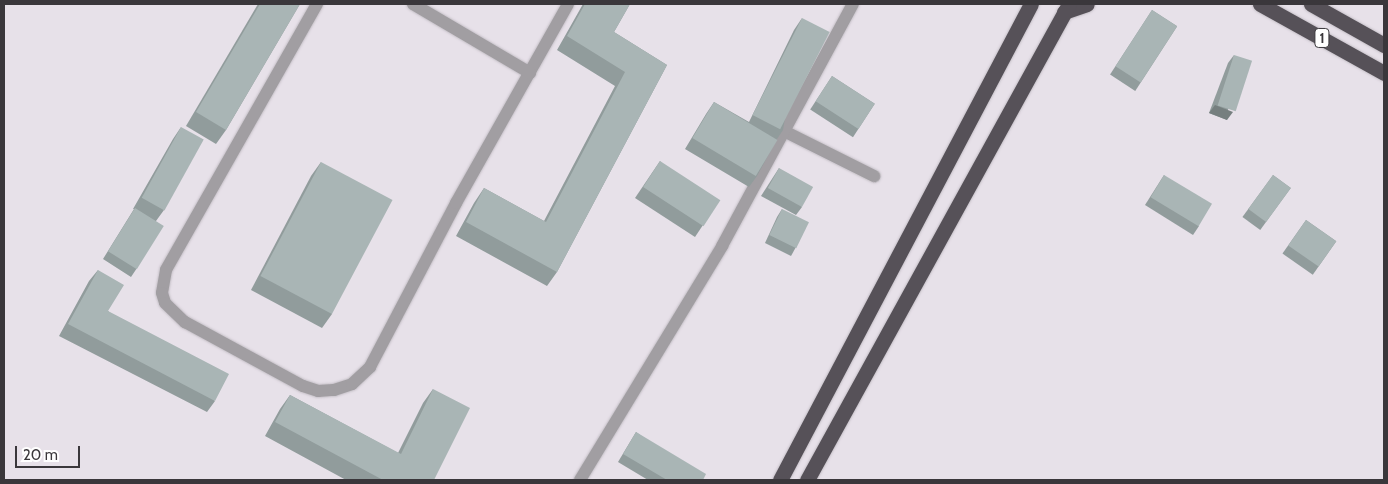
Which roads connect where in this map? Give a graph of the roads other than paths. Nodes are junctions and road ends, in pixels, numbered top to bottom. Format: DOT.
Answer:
graph roads {
  1 [pos="317,4"];
  2 [pos="413,4"];
  3 [pos="568,4"];
  4 [pos="853,4"];
  5 [pos="1031,4"];
  6 [pos="1087,4"];
  7 [pos="1260,4"];
  8 [pos="1311,4"];
  9 [pos="1066,8"];
  10 [pos="1384,45"];
  11 [pos="530,73"];
  12 [pos="1384,73"];
  13 [pos="784,131"];
  14 [pos="874,176"];
  15 [pos="580,480"];
  16 [pos="780,480"];
  17 [pos="807,480"];
  1 -- 11 [label="street"];
  2 -- 11 [label="street"];
  3 -- 11 [label="street"];
  4 -- 13 [label="street"];
  5 -- 16 [label="highway"];
  6 -- 9 [label="highway"];
  7 -- 12 [label="highway, 1"];
  8 -- 10 [label="highway, 1"];
  9 -- 17 [label="highway"];
  13 -- 14 [label="street"];
  13 -- 15 [label="street"];
}
